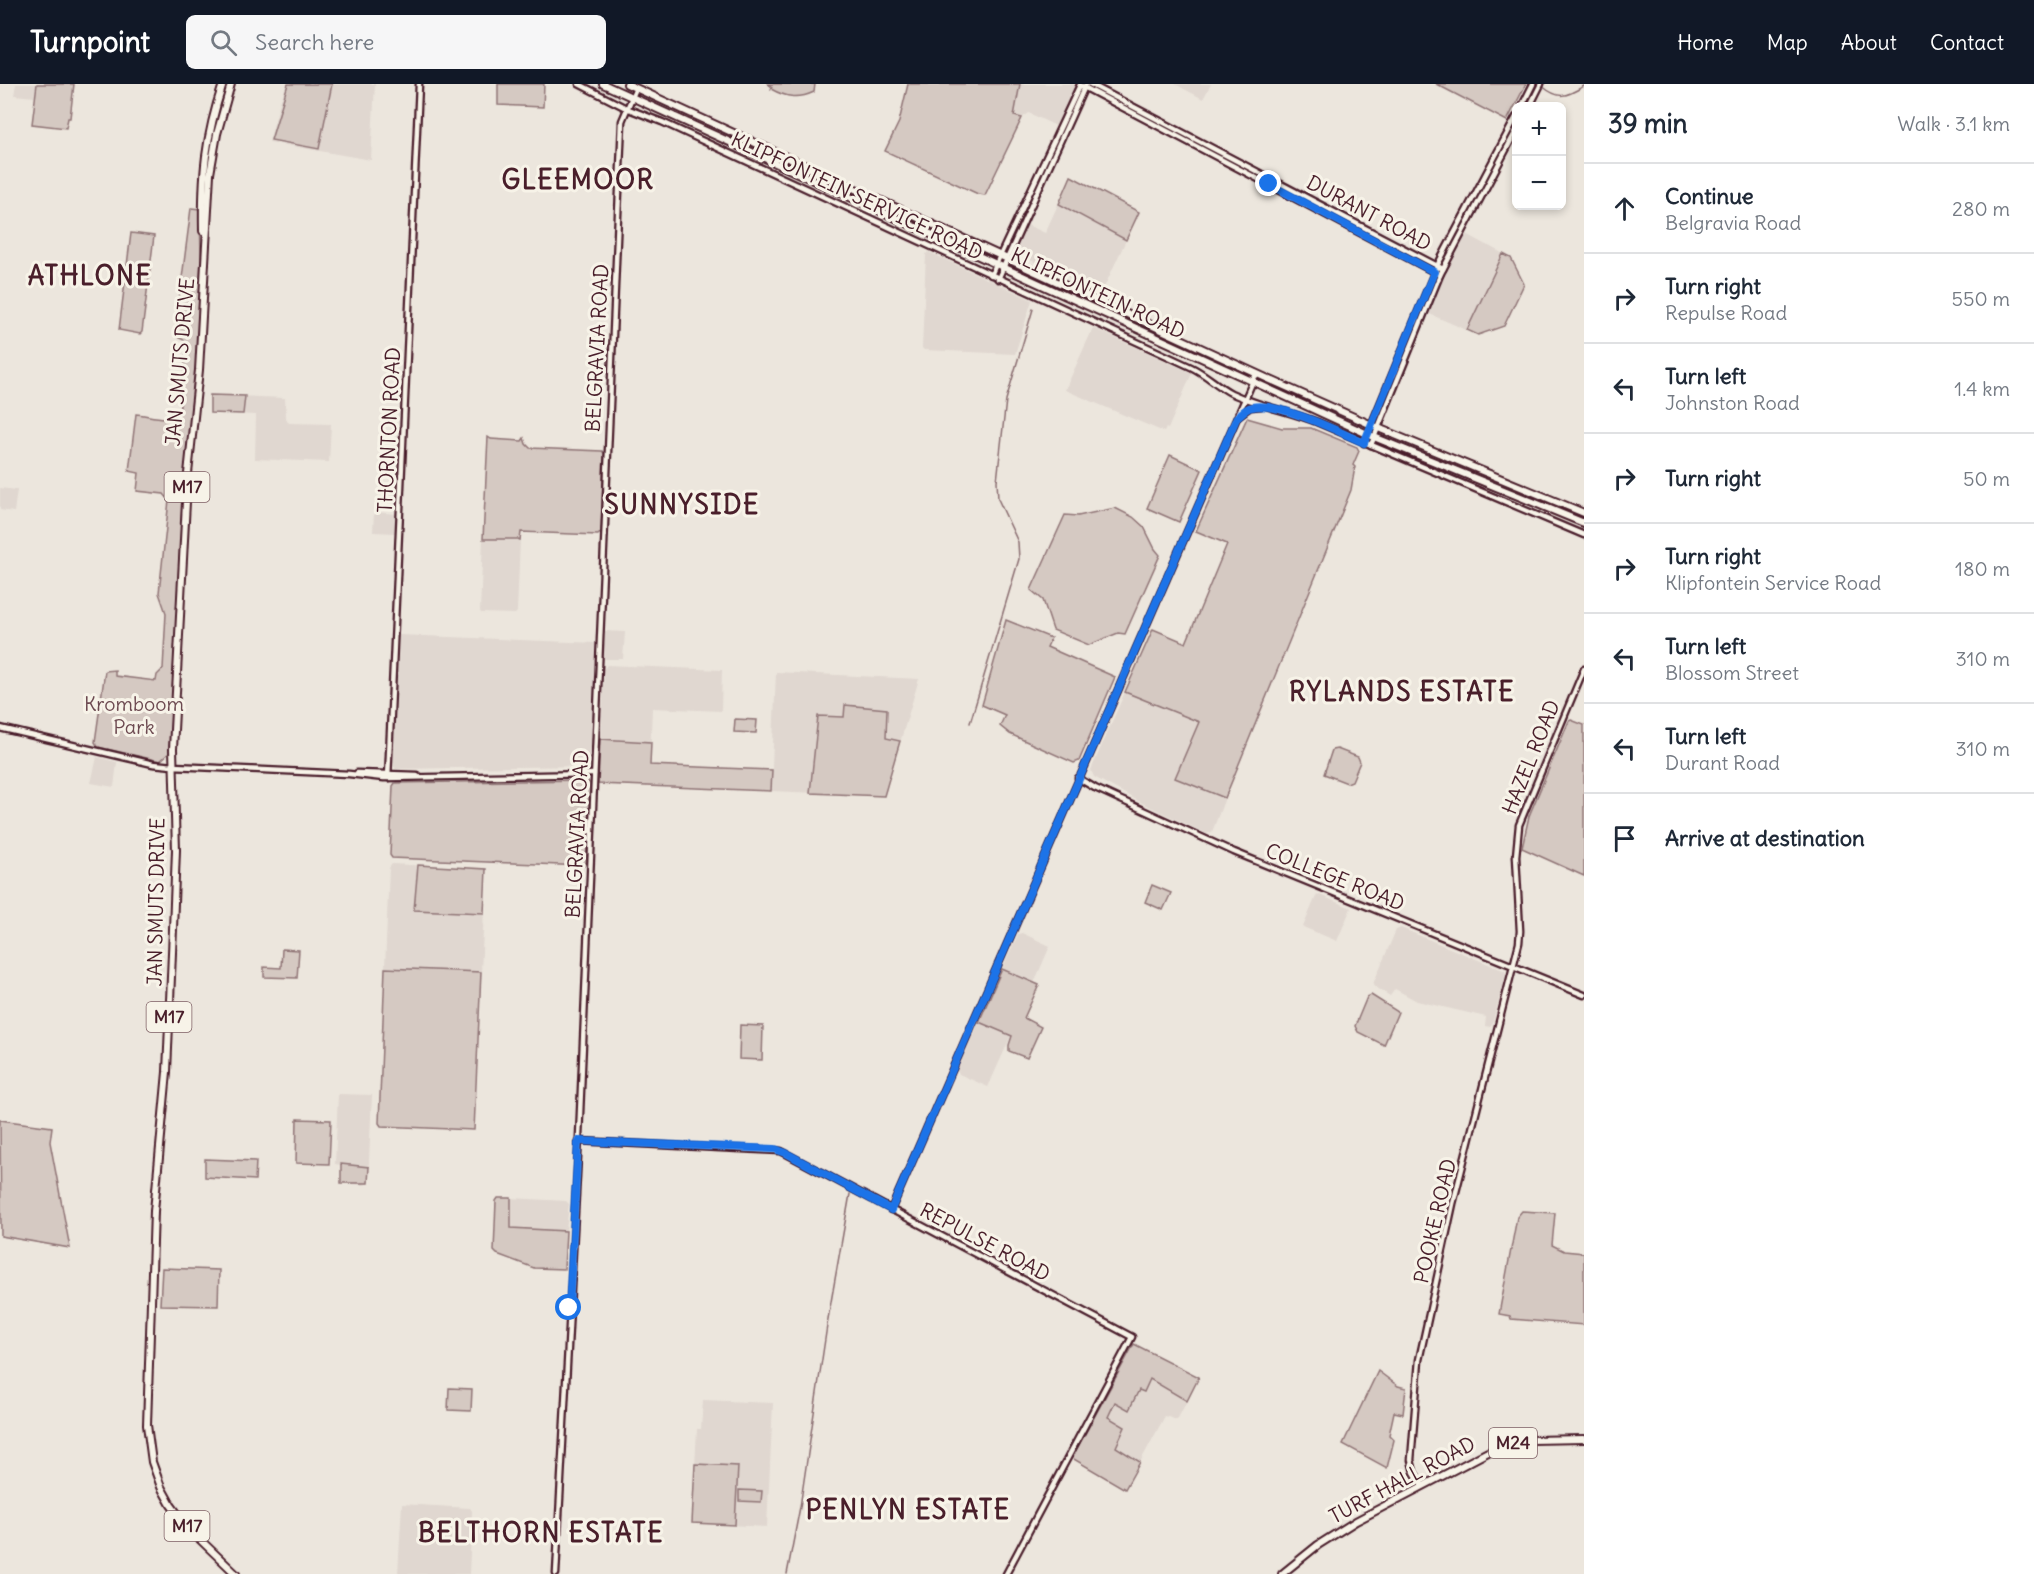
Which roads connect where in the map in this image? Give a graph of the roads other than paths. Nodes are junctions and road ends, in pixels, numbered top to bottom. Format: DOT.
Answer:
graph roads {
  1 [pos="223,84"];
  2 [pos="231,84"];
  3 [pos="418,84"];
  4 [pos="579,84"];
  5 [pos="603,84"];
  6 [pos="627,84"];
  7 [pos="1541,84"];
  8 [pos="1084,85"];
  9 [pos="1532,86"];
  10 [pos="636,88"];
  11 [pos="632,97"];
  12 [pos="1524,102"];
  13 [pos="1532,102"];
  14 [pos="626,108"];
  15 [pos="1135,110"];
  16 [pos="1512,125"];
  17 [pos="1512,139"];
  18 [pos="1003,256"];
  19 [pos="204,259"];
  20 [pos="996,264"];
  21 [pos="1437,266"];
  22 [pos="1003,268"];
  23 [pos="1443,269"];
  24 [pos="1434,272"];
  25 [pos="1440,275"];
  26 [pos="991,276"];
  27 [pos="998,279"];
  28 [pos="1256,374"];
  29 [pos="1252,382"];
  30 [pos="1245,399"];
  31 [pos="1263,406"];
  32 [pos="1237,417"];
  33 [pos="1375,427"];
  34 [pos="1371,436"];
  35 [pos="1364,443"];
  36 [pos="1371,445"];
  37 [pos="1584,513"];
  38 [pos="1584,523"];
  39 [pos="1584,535"];
  40 [pos="1584,669"];
  41 [pos="0,728"];
  42 [pos="173,766"];
  43 [pos="594,774"];
  44 [pos="388,776"];
  45 [pos="1078,778"];
  46 [pos="1514,966"];
  47 [pos="1584,995"];
  48 [pos="578,1141"];
  49 [pos="891,1210"];
  50 [pos="1584,1439"];
  51 [pos="1422,1485"];
  52 [pos="235,1574"];
  53 [pos="556,1574"];
  54 [pos="1006,1574"];
  55 [pos="1282,1574"];
  1 -- 19 [label="main road, JAN SMUTS DRIVE / M17"];
  2 -- 19 [label="main road, JAN SMUTS DRIVE / M17"];
  3 -- 44 [label="street, THORNTON ROAD"];
  4 -- 14 [label="street, KLIPFONTEIN SERVICE ROAD"];
  5 -- 11 [label="main road, KLIPFONTEIN ROAD"];
  6 -- 10 [label="main road, KLIPFONTEIN ROAD"];
  7 -- 13 [label="street"];
  8 -- 15 [label="street, DURANT ROAD"];
  8 -- 18 [label="street"];
  9 -- 12 [label="street"];
  10 -- 11 [label="street, BELGRAVIA ROAD"];
  10 -- 18 [label="main road, KLIPFONTEIN ROAD"];
  11 -- 14 [label="street, BELGRAVIA ROAD"];
  11 -- 20 [label="main road, KLIPFONTEIN ROAD"];
  14 -- 26 [label="street, KLIPFONTEIN SERVICE ROAD"];
  14 -- 43 [label="street, BELGRAVIA ROAD"];
  15 -- 21 [label="street, DURANT ROAD"];
  15 -- 24 [label="street, DURANT ROAD"];
  16 -- 21 [label="street"];
  17 -- 23 [label="street"];
  18 -- 20 [label="street"];
  18 -- 22 [label="street"];
  18 -- 28 [label="main road, KLIPFONTEIN ROAD"];
  19 -- 42 [label="main road, JAN SMUTS DRIVE / M17"];
  20 -- 22 [label="main road, KLIPFONTEIN ROAD"];
  20 -- 26 [label="street"];
  21 -- 23 [label="street, DURANT ROAD"];
  21 -- 24 [label="street"];
  22 -- 27 [label="street"];
  22 -- 29 [label="main road, KLIPFONTEIN ROAD"];
  23 -- 25 [label="street"];
  24 -- 25 [label="street, DURANT ROAD"];
  24 -- 33 [label="street"];
  25 -- 33 [label="street"];
  26 -- 27 [label="street, KLIPFONTEIN SERVICE ROAD"];
  27 -- 30 [label="street, KLIPFONTEIN SERVICE ROAD"];
  28 -- 29 [label="street"];
  28 -- 33 [label="main road, KLIPFONTEIN ROAD"];
  29 -- 30 [label="street"];
  29 -- 34 [label="main road, KLIPFONTEIN ROAD"];
  30 -- 31 [label="street, KLIPFONTEIN SERVICE ROAD"];
  30 -- 32 [label="street"];
  31 -- 32 [label="street"];
  31 -- 35 [label="street, KLIPFONTEIN SERVICE ROAD"];
  32 -- 45 [label="street"];
  33 -- 34 [label="street"];
  33 -- 37 [label="main road, KLIPFONTEIN ROAD"];
  34 -- 35 [label="street"];
  34 -- 36 [label="street"];
  34 -- 38 [label="main road, KLIPFONTEIN ROAD"];
  35 -- 36 [label="street, KLIPFONTEIN SERVICE ROAD"];
  36 -- 39 [label="street, KLIPFONTEIN SERVICE ROAD"];
  40 -- 46 [label="street, HAZEL ROAD"];
  41 -- 42 [label="street"];
  42 -- 44 [label="street"];
  42 -- 52 [label="main road, JAN SMUTS DRIVE / M17"];
  43 -- 44 [label="street"];
  43 -- 48 [label="street, BELGRAVIA ROAD"];
  45 -- 46 [label="street, COLLEGE ROAD"];
  45 -- 49 [label="street"];
  46 -- 47 [label="street, COLLEGE ROAD"];
  46 -- 51 [label="street, POOKE ROAD"];
  48 -- 49 [label="street, REPULSE ROAD"];
  48 -- 53 [label="street, BELGRAVIA ROAD"];
  49 -- 54 [label="street, REPULSE ROAD"];
  50 -- 51 [label="main road, TURF HALL ROAD / M24"];
  51 -- 55 [label="main road, TURF HALL ROAD / M24"];
}
